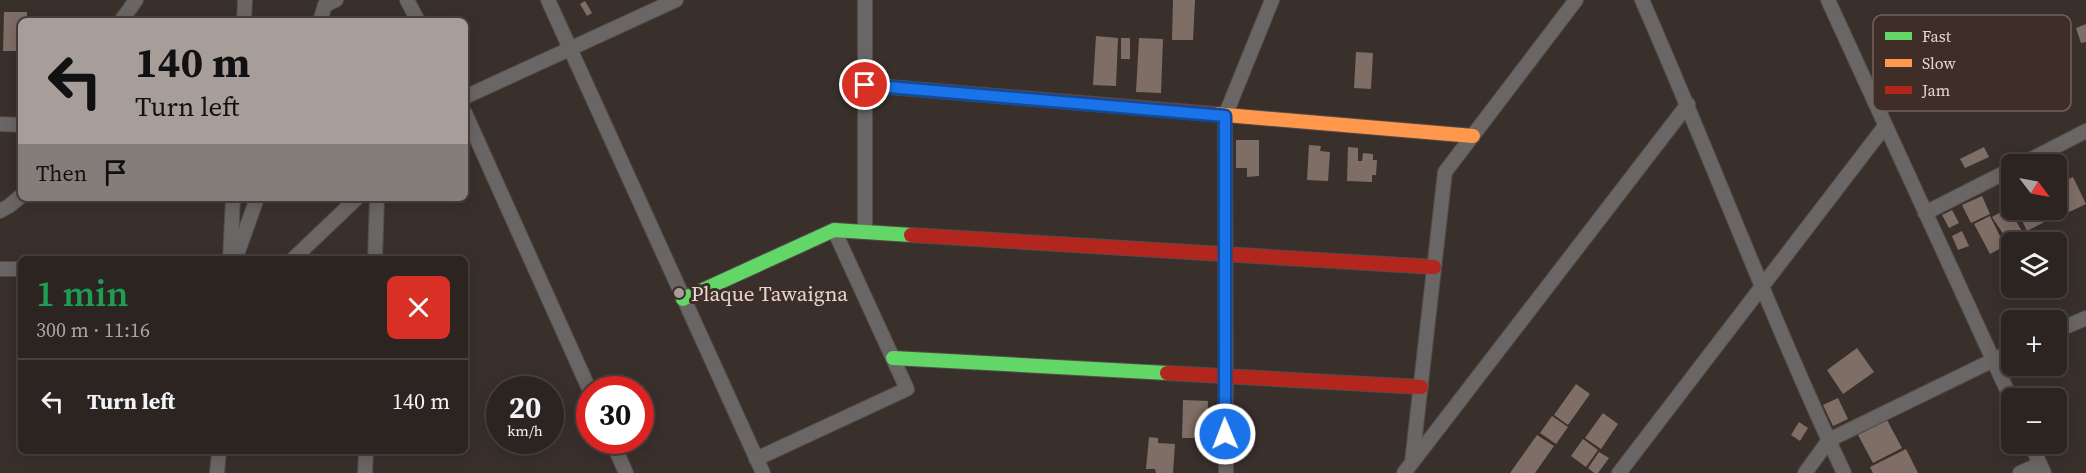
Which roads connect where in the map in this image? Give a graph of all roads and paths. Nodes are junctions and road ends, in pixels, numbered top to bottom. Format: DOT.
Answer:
graph roads {
  1 [pos="136,0"];
  2 [pos="245,0"];
  3 [pos="336,0"];
  4 [pos="407,0"];
  5 [pos="548,0"];
  6 [pos="676,0"];
  7 [pos="865,0"];
  8 [pos="1272,0"];
  9 [pos="1576,0"];
  10 [pos="1642,0"];
  11 [pos="1828,0"];
  12 [pos="124,18"];
  13 [pos="244,18"];
  14 [pos="321,18"];
  15 [pos="416,18"];
  16 [pos="570,50"];
  17 [pos="865,85"];
  18 [pos="468,96"];
  19 [pos="1873,99"];
  20 [pos="1688,104"];
  21 [pos="1878,111"];
  22 [pos="1225,116"];
  23 [pos="468,120"];
  24 [pos="0,124"];
  25 [pos="18,125"];
  26 [pos="1885,126"];
  27 [pos="2086,131"];
  28 [pos="1473,136"];
  29 [pos="2041,154"];
  30 [pos="2001,175"];
  31 [pos="18,198"];
  32 [pos="233,201"];
  33 [pos="256,201"];
  34 [pos="354,201"];
  35 [pos="377,201"];
  36 [pos="3,207"];
  37 [pos="1925,213"];
  38 [pos="834,230"];
  39 [pos="865,232"];
  40 [pos="1225,254"];
  41 [pos="230,256"];
  42 [pos="236,256"];
  43 [pos="296,256"];
  44 [pos="375,256"];
  45 [pos="1434,267"];
  46 [pos="0,268"];
  47 [pos="18,269"];
  48 [pos="1762,285"];
  49 [pos="683,299"];
  50 [pos="2086,318"];
  51 [pos="2067,326"];
  52 [pos="2001,356"];
  53 [pos="893,358"];
  54 [pos="1993,360"];
  55 [pos="1225,375"];
  56 [pos="583,376"];
  57 [pos="1421,387"];
  58 [pos="2006,388"];
  59 [pos="1829,440"];
  60 [pos="219,454"];
  61 [pos="366,454"];
  62 [pos="618,454"];
  63 [pos="2035,454"];
  64 [pos="756,459"];
  65 [pos="1408,468"];
  66 [pos="2042,469"];
  67 [pos="217,473"];
  68 [pos="365,473"];
  69 [pos="626,473"];
  70 [pos="762,473"];
  71 [pos="1226,473"];
  72 [pos="1618,473"];
  73 [pos="1805,473"];
  74 [pos="1844,473"];
  75 [pos="2020,473"];
  1 -- 12 [label="street"];
  2 -- 13 [label="street"];
  3 -- 14 [label="street"];
  4 -- 15 [label="street"];
  5 -- 16 [label="street"];
  6 -- 16 [label="street"];
  7 -- 17 [label="street"];
  8 -- 22 [label="street"];
  9 -- 28 [label="street"];
  10 -- 20 [label="street"];
  11 -- 19 [label="street"];
  16 -- 18 [label="street"];
  16 -- 49 [label="street"];
  17 -- 22 [label="street"];
  17 -- 39 [label="street"];
  20 -- 48 [label="street"];
  20 -- 65 [label="street"];
  21 -- 26 [label="street"];
  22 -- 28 [label="street"];
  22 -- 40 [label="street"];
  23 -- 56 [label="street"];
  24 -- 25 [label="street"];
  26 -- 37 [label="street"];
  26 -- 48 [label="street"];
  27 -- 29 [label="street"];
  28 -- 45 [label="street"];
  30 -- 37 [label="street"];
  31 -- 36 [label="street"];
  32 -- 41 [label="street"];
  33 -- 42 [label="street"];
  34 -- 43 [label="street"];
  35 -- 44 [label="street"];
  37 -- 54 [label="street"];
  38 -- 39 [label="street"];
  38 -- 49 [label="street"];
  38 -- 53 [label="street"];
  39 -- 40 [label="street"];
  40 -- 45 [label="street"];
  40 -- 55 [label="street"];
  45 -- 57 [label="street"];
  46 -- 47 [label="street"];
  48 -- 59 [label="street"];
  48 -- 72 [label="street"];
  49 -- 64 [label="street"];
  50 -- 51 [label="street"];
  52 -- 54 [label="street"];
  53 -- 55 [label="street"];
  53 -- 64 [label="street"];
  54 -- 58 [label="street"];
  54 -- 59 [label="street"];
  55 -- 57 [label="street"];
  55 -- 71 [label="street"];
  57 -- 65 [label="street"];
  59 -- 73 [label="street"];
  59 -- 74 [label="street"];
  60 -- 67 [label="street"];
  61 -- 68 [label="street"];
  62 -- 69 [label="street"];
  63 -- 66 [label="street"];
  64 -- 70 [label="street"];
  66 -- 75 [label="street"];
}
